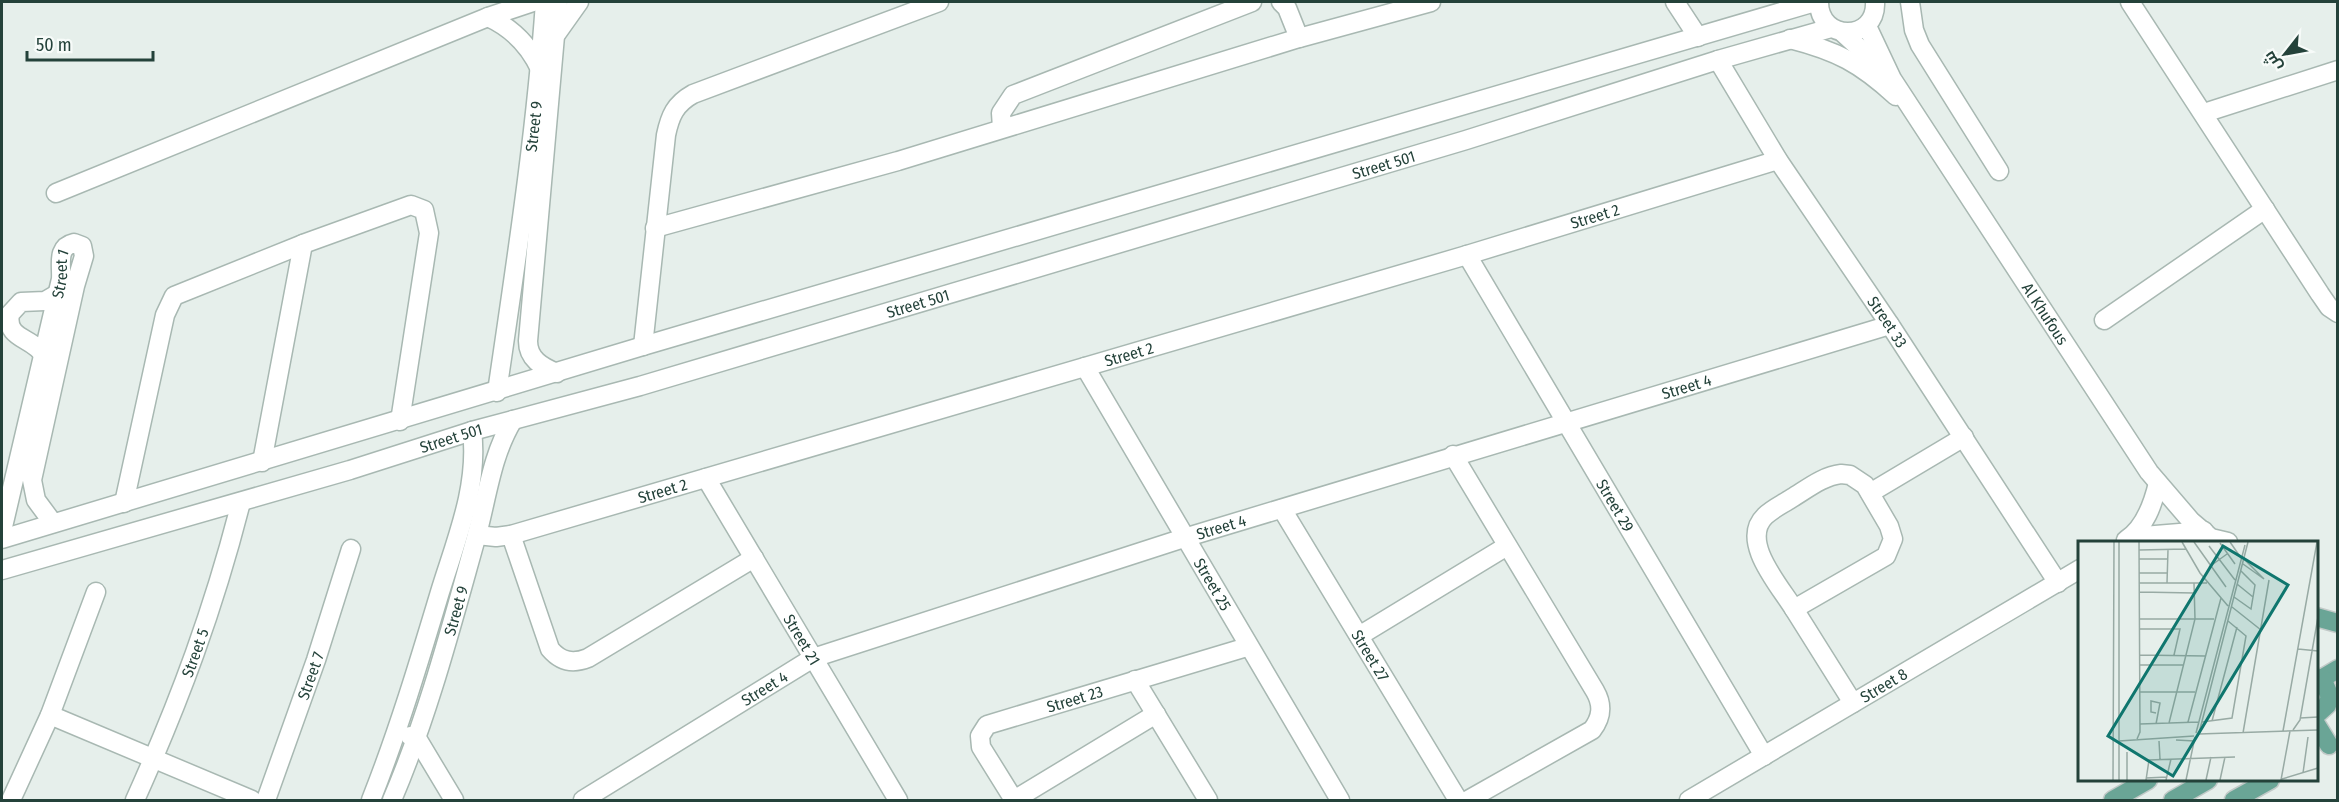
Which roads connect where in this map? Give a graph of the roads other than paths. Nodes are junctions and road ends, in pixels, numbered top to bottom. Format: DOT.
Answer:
graph roads {
  1 [pos="533,2"];
  2 [pos="545,2"];
  3 [pos="558,2"];
  4 [pos="579,2"];
  5 [pos="939,2"];
  6 [pos="1252,2"];
  7 [pos="1281,2"];
  8 [pos="1428,2"];
  9 [pos="1675,2"];
  10 [pos="1760,2"];
  11 [pos="1817,2"];
  12 [pos="1910,2"];
  13 [pos="2130,2"];
  14 [pos="1879,4"];
  15 [pos="488,17"];
  16 [pos="1734,25"];
  17 [pos="1867,26"];
  18 [pos="1837,31"];
  19 [pos="556,35"];
  20 [pos="1299,38"];
  21 [pos="1698,38"];
  22 [pos="1788,39"];
  23 [pos="1718,60"];
  24 [pos="540,70"];
  25 [pos="2337,70"];
  26 [pos="1892,79"];
  27 [pos="1911,109"];
  28 [pos="2204,113"];
  29 [pos="1002,128"];
  30 [pos="1778,160"];
  31 [pos="1999,171"];
  32 [pos="56,193"];
  33 [pos="2265,209"];
  34 [pos="655,228"];
  35 [pos="303,244"];
  36 [pos="1467,255"];
  37 [pos="57,294"];
  38 [pos="2337,313"];
  39 [pos="2104,320"];
  40 [pos="1890,325"];
  41 [pos="643,346"];
  42 [pos="44,356"];
  43 [pos="1084,368"];
  44 [pos="557,373"];
  45 [pos="497,392"];
  46 [pos="513,420"];
  47 [pos="400,422"];
  48 [pos="1565,425"];
  49 [pos="472,431"];
  50 [pos="1964,437"];
  51 [pos="1453,456"];
  52 [pos="262,462"];
  53 [pos="9,474"];
  54 [pos="706,478"];
  55 [pos="2158,483"];
  56 [pos="1869,493"];
  57 [pos="242,502"];
  58 [pos="124,503"];
  59 [pos="4,504"];
  60 [pos="1282,509"];
  61 [pos="53,523"];
  62 [pos="2,531"];
  63 [pos="477,535"];
  64 [pos="512,535"];
  65 [pos="1184,538"];
  66 [pos="2214,538"];
  67 [pos="2,539"];
  68 [pos="2127,540"];
  69 [pos="1507,546"];
  70 [pos="351,549"];
  71 [pos="754,558"];
  72 [pos="2078,571"];
  73 [pos="2,572"];
  74 [pos="2058,583"];
  75 [pos="96,592"];
  76 [pos="1794,609"];
  77 [pos="2318,618"];
  78 [pos="2337,623"];
  79 [pos="1359,636"];
  80 [pos="1247,646"];
  81 [pos="813,658"];
  82 [pos="2323,674"];
  83 [pos="1135,680"];
  84 [pos="1853,704"];
  85 [pos="2318,713"];
  86 [pos="1156,714"];
  87 [pos="50,715"];
  88 [pos="2318,728"];
  89 [pos="398,731"];
  90 [pos="418,740"];
  91 [pos="2328,746"];
  92 [pos="1764,756"];
  93 [pos="153,759"];
  94 [pos="2146,781"];
  95 [pos="2206,781"];
  96 [pos="2268,781"];
  97 [pos="1014,800"];
  98 [pos="11,801"];
  99 [pos="135,801"];
  100 [pos="252,801"];
  101 [pos="266,801"];
  102 [pos="371,801"];
  103 [pos="392,801"];
  104 [pos="454,801"];
  105 [pos="583,801"];
  106 [pos="898,801"];
  107 [pos="1208,801"];
  108 [pos="1340,801"];
  109 [pos="1458,801"];
  110 [pos="1468,801"];
  111 [pos="1689,801"];
  112 [pos="2113,801"];
  113 [pos="2173,801"];
  114 [pos="2234,801"];
  1 -- 15 [label="street"];
  2 -- 24 [label="street, Street 9"];
  3 -- 19 [label="street, Street 9"];
  4 -- 19 [label="street"];
  5 -- 34 [label="street"];
  6 -- 29 [label="street"];
  7 -- 20 [label="street"];
  8 -- 20 [label="street"];
  9 -- 21 [label="street"];
  10 -- 16 [label="street"];
  11 -- 16 [label="street, Street 501"];
  11 -- 18 [label="street"];
  12 -- 31 [label="street"];
  13 -- 28 [label="street"];
  14 -- 17 [label="street"];
  15 -- 24 [label="street"];
  15 -- 32 [label="street"];
  16 -- 21 [label="street, Street 501"];
  17 -- 18 [label="street, Street 501"];
  17 -- 26 [label="street, Al Khufous"];
  18 -- 22 [label="street, Street 501"];
  18 -- 26 [label="street, Al Khufous"];
  19 -- 44 [label="street, Street 9"];
  20 -- 29 [label="street"];
  21 -- 41 [label="street, Street 501"];
  22 -- 23 [label="street, Street 501"];
  22 -- 27 [label="street"];
  23 -- 30 [label="street, Street 33"];
  23 -- 46 [label="street, Street 501"];
  24 -- 45 [label="street, Street 9"];
  25 -- 28 [label="street"];
  26 -- 27 [label="street, Al Khufous"];
  27 -- 55 [label="street, Al Khufous"];
  28 -- 33 [label="street"];
  29 -- 34 [label="street"];
  30 -- 36 [label="street, Street 2"];
  30 -- 40 [label="street, Street 33"];
  33 -- 38 [label="street"];
  33 -- 39 [label="street"];
  34 -- 41 [label="street"];
  35 -- 47 [label="street"];
  35 -- 52 [label="street"];
  35 -- 58 [label="street"];
  36 -- 43 [label="street, Street 2"];
  36 -- 48 [label="street, Street 29"];
  37 -- 42 [label="street, Street 1"];
  37 -- 42 [label="street"];
  37 -- 61 [label="street, Street 1"];
  40 -- 48 [label="street, Street 4"];
  40 -- 50 [label="street, Street 33"];
  41 -- 44 [label="street, Street 501"];
  42 -- 53 [label="street, Street 1"];
  43 -- 54 [label="street, Street 2"];
  43 -- 65 [label="street, Street 25"];
  44 -- 45 [label="street, Street 501"];
  45 -- 47 [label="street, Street 501"];
  46 -- 49 [label="street, Street 501"];
  46 -- 63 [label="street, Street 9"];
  47 -- 52 [label="street, Street 501"];
  48 -- 51 [label="street, Street 4"];
  48 -- 92 [label="street, Street 29"];
  49 -- 57 [label="street, Street 501"];
  49 -- 89 [label="street, Street 9"];
  50 -- 56 [label="street"];
  50 -- 74 [label="street, Street 33"];
  51 -- 60 [label="street, Street 4"];
  51 -- 69 [label="street"];
  52 -- 58 [label="street, Street 501"];
  53 -- 59 [label="street, Street 1"];
  54 -- 64 [label="street, Street 2"];
  54 -- 71 [label="street, Street 21"];
  55 -- 66 [label="street, Al Khufous"];
  55 -- 68 [label="street"];
  56 -- 76 [label="street"];
  56 -- 76 [label="street"];
  57 -- 73 [label="street, Street 501"];
  57 -- 93 [label="street, Street 5"];
  58 -- 61 [label="street, Street 501"];
  59 -- 62 [label="street, Street 1"];
  60 -- 65 [label="street, Street 4"];
  60 -- 79 [label="street, Street 27"];
  61 -- 67 [label="street, Street 501"];
  63 -- 64 [label="street, Street 2"];
  63 -- 90 [label="street, Street 9"];
  64 -- 71 [label="street"];
  65 -- 80 [label="street, Street 25"];
  65 -- 81 [label="street, Street 4"];
  66 -- 68 [label="street"];
  69 -- 79 [label="street"];
  69 -- 110 [label="street"];
  70 -- 101 [label="street, Street 7"];
  71 -- 81 [label="street, Street 21"];
  72 -- 74 [label="street, Street 8"];
  74 -- 84 [label="street, Street 8"];
  75 -- 87 [label="street"];
  76 -- 84 [label="street"];
  77 -- 78 [label="main road"];
  79 -- 109 [label="street, Street 27"];
  80 -- 83 [label="street, Street 23"];
  80 -- 108 [label="street, Street 25"];
  81 -- 105 [label="street, Street 4"];
  81 -- 106 [label="street, Street 21"];
  82 -- 85 [label="main road"];
  83 -- 86 [label="street"];
  83 -- 97 [label="street, Street 23"];
  84 -- 92 [label="street, Street 8"];
  86 -- 97 [label="street"];
  86 -- 107 [label="street"];
  87 -- 93 [label="street"];
  87 -- 98 [label="street"];
  88 -- 91 [label="main road"];
  89 -- 90 [label="street"];
  89 -- 102 [label="street, Street 9"];
  90 -- 103 [label="street, Street 9"];
  90 -- 104 [label="street"];
  92 -- 111 [label="street, Street 8"];
  93 -- 99 [label="street, Street 5"];
  93 -- 100 [label="street"];
  94 -- 112 [label="main road"];
  95 -- 113 [label="main road"];
  96 -- 114 [label="main road"];
}
